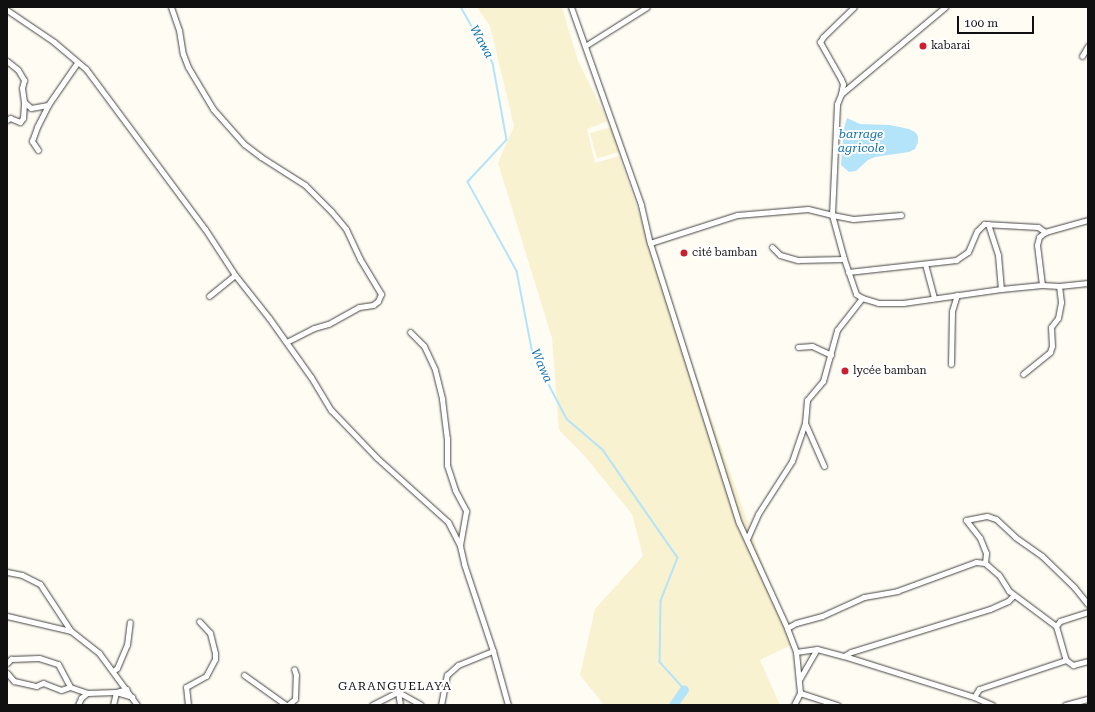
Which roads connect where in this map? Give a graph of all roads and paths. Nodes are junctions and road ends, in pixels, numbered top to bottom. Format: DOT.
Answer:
graph roads {
  1 [pos="171,7"];
  2 [pos="571,7"];
  3 [pos="647,7"];
  4 [pos="854,7"];
  5 [pos="944,7"];
  6 [pos="8,12"];
  7 [pos="585,46"];
  8 [pos="1088,46"];
  9 [pos="1082,56"];
  10 [pos="7,61"];
  11 [pos="77,63"];
  12 [pos="841,94"];
  13 [pos="24,102"];
  14 [pos="48,105"];
  15 [pos="7,120"];
  16 [pos="38,150"];
  17 [pos="832,215"];
  18 [pos="901,215"];
  19 [pos="1088,220"];
  20 [pos="988,224"];
  21 [pos="1045,232"];
  22 [pos="650,243"];
  23 [pos="772,247"];
  24 [pos="844,259"];
  25 [pos="925,264"];
  26 [pos="848,272"];
  27 [pos="235,275"];
  28 [pos="1088,283"];
  29 [pos="1042,285"];
  30 [pos="1059,286"];
  31 [pos="1001,289"];
  32 [pos="956,295"];
  33 [pos="209,296"];
  34 [pos="862,298"];
  35 [pos="934,298"];
  36 [pos="410,332"];
  37 [pos="286,342"];
  38 [pos="798,347"];
  39 [pos="832,355"];
  40 [pos="951,364"];
  41 [pos="1023,374"];
  42 [pos="805,423"];
  43 [pos="824,466"];
  44 [pos="746,539"];
  45 [pos="460,546"];
  46 [pos="985,563"];
  47 [pos="7,572"];
  48 [pos="1014,595"];
  49 [pos="1088,604"];
  50 [pos="1088,612"];
  51 [pos="7,616"];
  52 [pos="199,621"];
  53 [pos="130,622"];
  54 [pos="1056,626"];
  55 [pos="787,628"];
  56 [pos="71,631"];
  57 [pos="817,649"];
  58 [pos="493,651"];
  59 [pos="796,652"];
  60 [pos="844,656"];
  61 [pos="1066,660"];
  62 [pos="1088,661"];
  63 [pos="7,663"];
  64 [pos="294,669"];
  65 [pos="113,671"];
  66 [pos="7,673"];
  67 [pos="244,675"];
  68 [pos="799,680"];
  69 [pos="70,687"];
  70 [pos="126,689"];
  71 [pos="116,692"];
  72 [pos="398,692"];
  73 [pos="800,692"];
  74 [pos="87,693"];
  75 [pos="133,697"];
  76 [pos="974,697"];
  77 [pos="1088,699"];
  78 [pos="1076,704"];
  79 [pos="78,705"];
  80 [pos="113,705"];
  81 [pos="137,705"];
  82 [pos="188,705"];
  83 [pos="287,705"];
  84 [pos="372,705"];
  85 [pos="400,705"];
  86 [pos="421,705"];
  87 [pos="441,705"];
  88 [pos="508,705"];
  89 [pos="794,705"];
  90 [pos="838,705"];
  91 [pos="992,705"];
  92 [pos="1065,705"];
  1 -- 37 [label="street"];
  2 -- 7 [label="street"];
  3 -- 7 [label="street"];
  4 -- 12 [label="street"];
  5 -- 12 [label="street"];
  6 -- 11 [label="street"];
  7 -- 22 [label="street"];
  8 -- 9 [label="street"];
  10 -- 13 [label="street"];
  11 -- 14 [label="street"];
  11 -- 27 [label="street"];
  12 -- 17 [label="street"];
  13 -- 14 [label="street"];
  13 -- 15 [label="street"];
  14 -- 16 [label="street"];
  17 -- 18 [label="street"];
  17 -- 22 [label="street"];
  17 -- 24 [label="street"];
  19 -- 21 [label="street"];
  20 -- 21 [label="street"];
  20 -- 25 [label="street"];
  20 -- 31 [label="street"];
  21 -- 29 [label="street"];
  22 -- 44 [label="street"];
  23 -- 24 [label="street"];
  24 -- 26 [label="street"];
  25 -- 26 [label="street"];
  25 -- 35 [label="street"];
  26 -- 34 [label="street"];
  27 -- 33 [label="street"];
  27 -- 37 [label="street"];
  28 -- 30 [label="street"];
  29 -- 30 [label="street"];
  29 -- 31 [label="street"];
  30 -- 41 [label="street"];
  31 -- 32 [label="street"];
  32 -- 35 [label="street"];
  32 -- 40 [label="street"];
  34 -- 35 [label="street"];
  34 -- 39 [label="street"];
  36 -- 45 [label="street"];
  37 -- 45 [label="street"];
  38 -- 39 [label="street"];
  39 -- 42 [label="street"];
  42 -- 43 [label="street"];
  42 -- 44 [label="street"];
  44 -- 55 [label="street"];
  45 -- 58 [label="street"];
  46 -- 48 [label="street"];
  46 -- 49 [label="street"];
  46 -- 55 [label="street"];
  47 -- 56 [label="street"];
  48 -- 54 [label="street"];
  48 -- 60 [label="street"];
  50 -- 54 [label="street"];
  51 -- 56 [label="street"];
  52 -- 82 [label="street"];
  53 -- 65 [label="street"];
  54 -- 61 [label="street"];
  55 -- 59 [label="street"];
  56 -- 65 [label="street"];
  57 -- 59 [label="street"];
  57 -- 60 [label="street"];
  57 -- 68 [label="street"];
  58 -- 87 [label="street"];
  58 -- 88 [label="street"];
  59 -- 68 [label="street"];
  60 -- 76 [label="street"];
  61 -- 62 [label="street"];
  61 -- 76 [label="street"];
  63 -- 69 [label="street"];
  64 -- 83 [label="street"];
  65 -- 70 [label="street"];
  66 -- 69 [label="street"];
  67 -- 83 [label="street"];
  68 -- 73 [label="street"];
  69 -- 74 [label="street"];
  70 -- 71 [label="street"];
  70 -- 75 [label="street"];
  71 -- 74 [label="street"];
  71 -- 75 [label="street"];
  71 -- 80 [label="street"];
  72 -- 84 [label="street"];
  72 -- 85 [label="street"];
  72 -- 86 [label="street"];
  73 -- 89 [label="street"];
  73 -- 90 [label="street"];
  74 -- 79 [label="street"];
  75 -- 81 [label="street"];
  76 -- 91 [label="street"];
  77 -- 78 [label="street"];
  78 -- 92 [label="street"];
}
